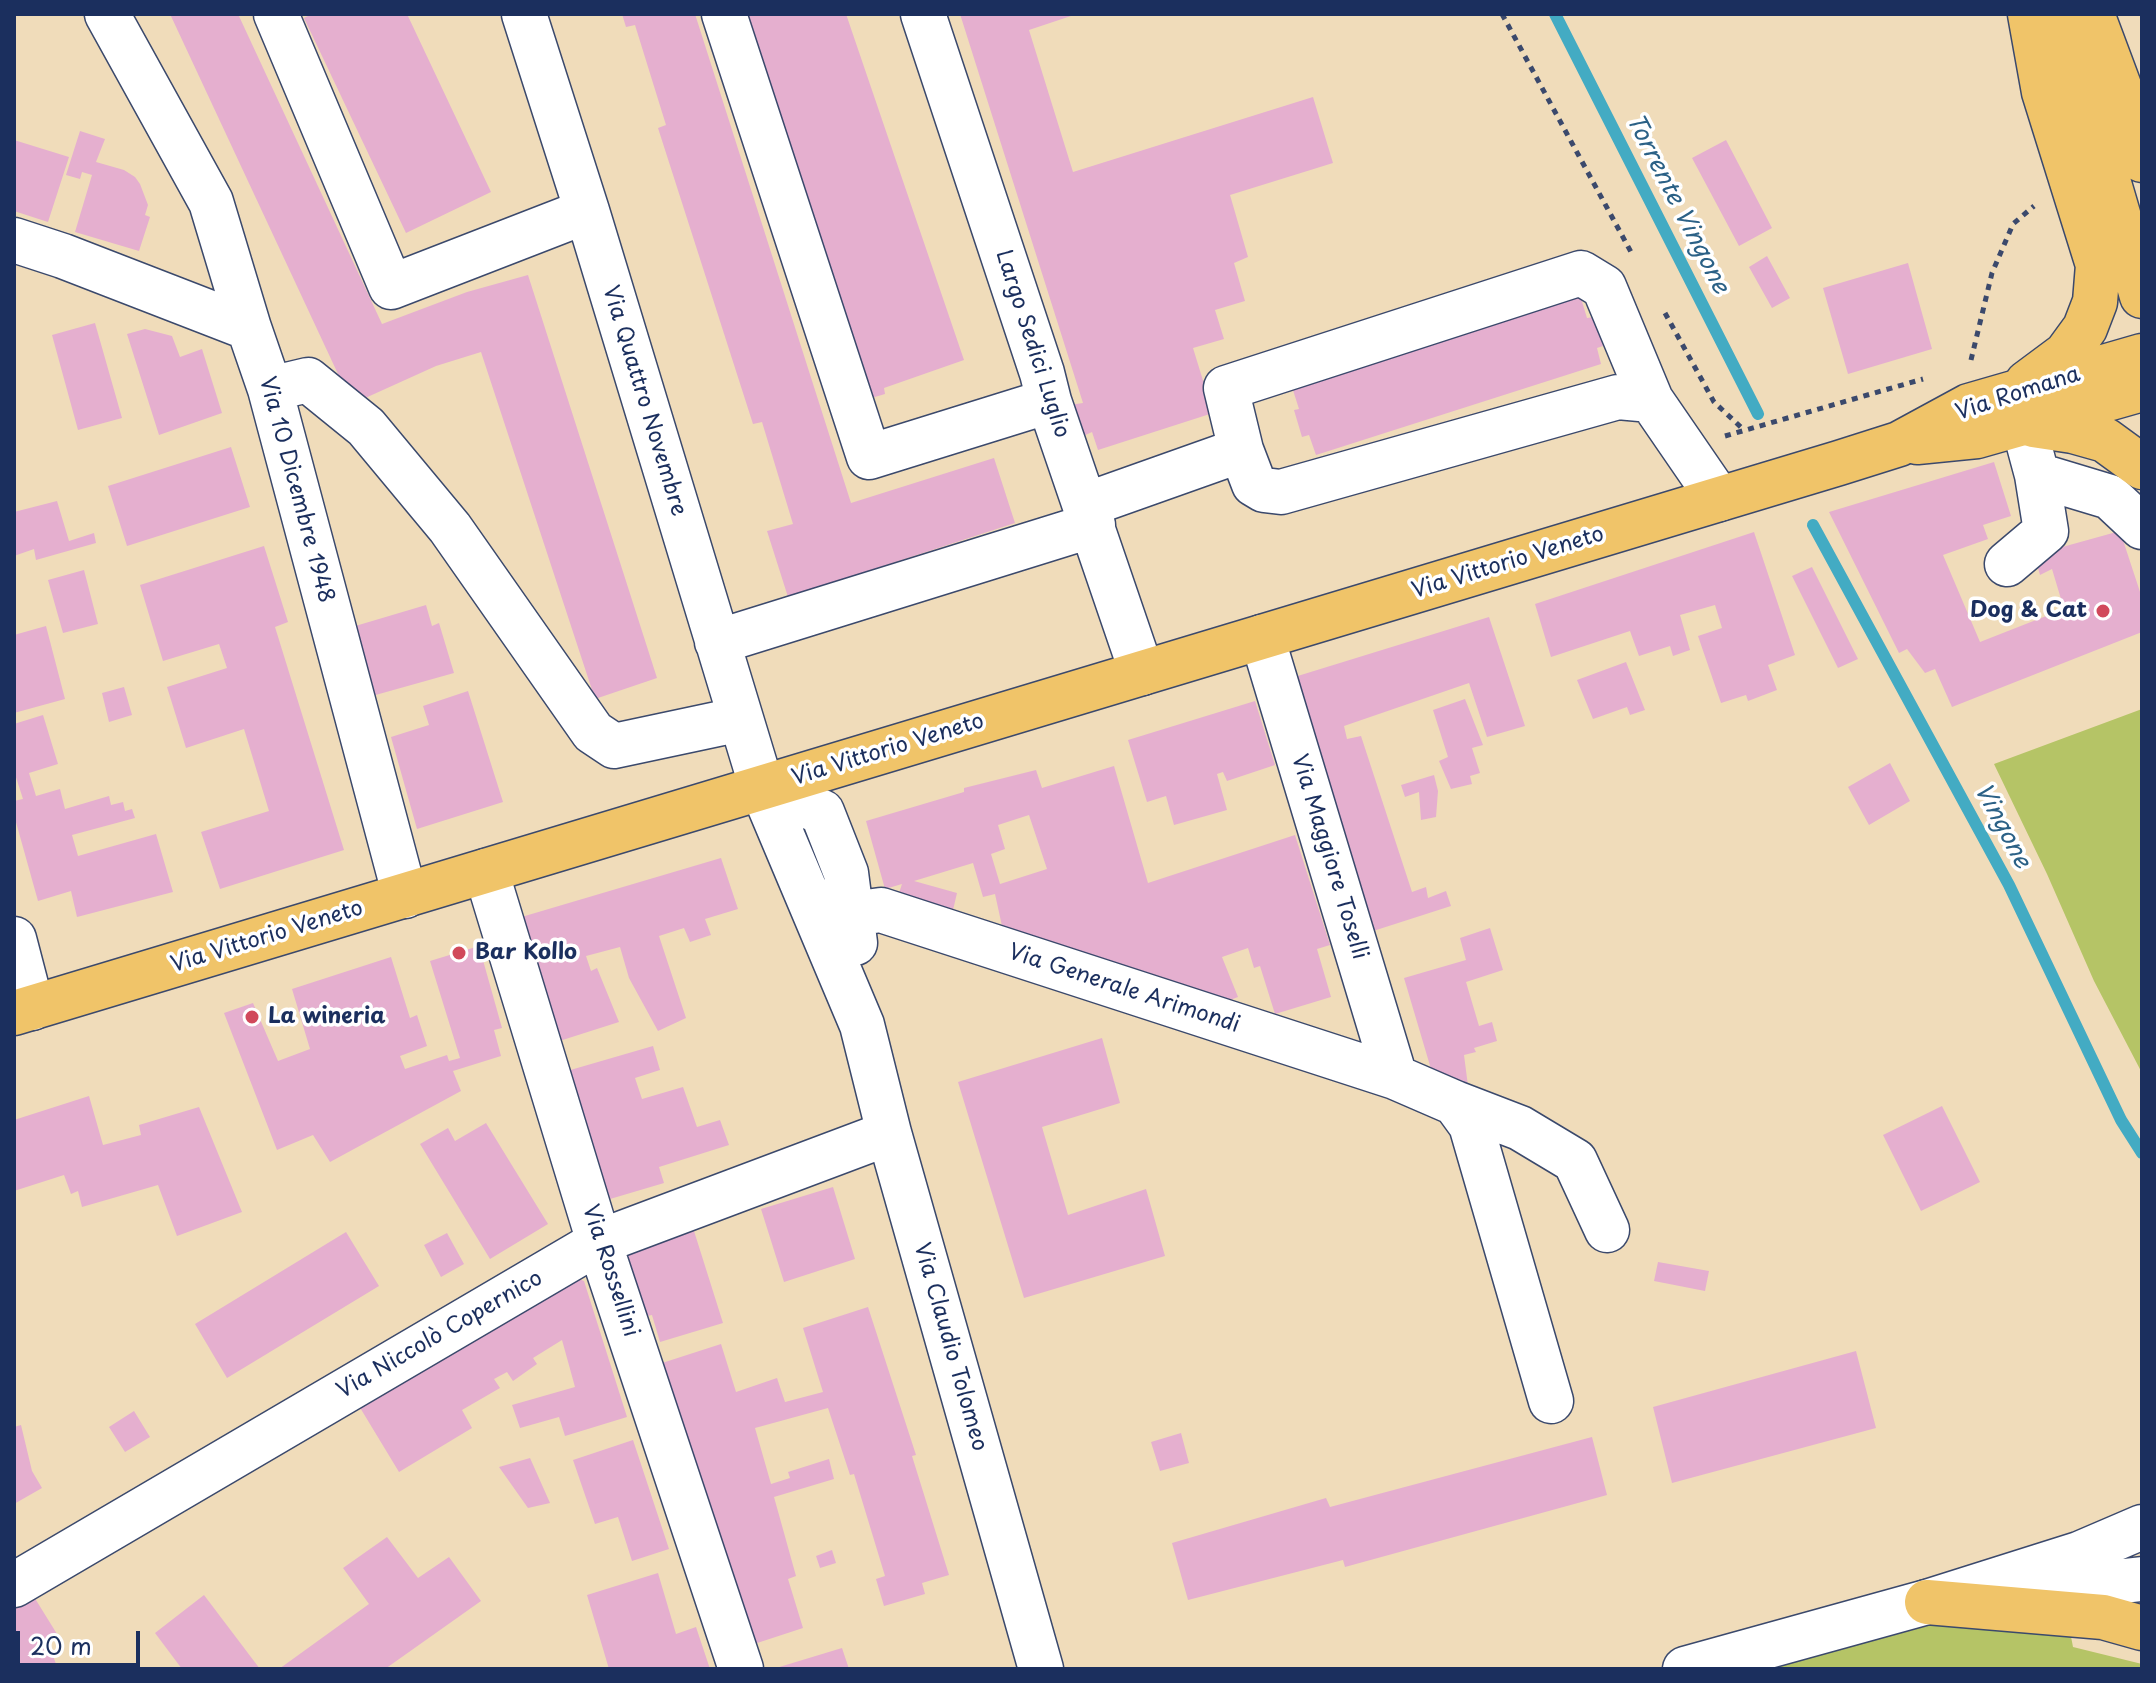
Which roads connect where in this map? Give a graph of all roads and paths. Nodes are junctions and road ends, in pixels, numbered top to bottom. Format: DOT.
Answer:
graph roads {
  1 [pos="107,14"];
  2 [pos="276,14"];
  3 [pos="524,14"];
  4 [pos="724,14"];
  5 [pos="923,14"];
  6 [pos="1502,14"];
  7 [pos="2030,14"];
  8 [pos="2053,14"];
  9 [pos="2092,14"];
  10 [pos="2134,116"];
  11 [pos="2142,160"];
  12 [pos="2045,197"];
  13 [pos="587,211"];
  14 [pos="14,240"];
  15 [pos="1637,263"];
  16 [pos="2142,296"];
  17 [pos="1660,305"];
  18 [pos="249,328"];
  19 [pos="2142,356"];
  20 [pos="1970,365"];
  21 [pos="1925,378"];
  22 [pos="270,389"];
  23 [pos="2142,389"];
  24 [pos="1651,400"];
  25 [pos="1049,401"];
  26 [pos="2019,408"];
  27 [pos="1744,430"];
  28 [pos="1684,448"];
  29 [pos="1241,450"];
  30 [pos="2142,467"];
  31 [pos="2037,475"];
  32 [pos="1762,487"];
  33 [pos="1719,499"];
  34 [pos="1090,515"];
  35 [pos="2142,527"];
  36 [pos="2007,564"];
  37 [pos="1262,637"];
  38 [pos="717,642"];
  39 [pos="1142,673"];
  40 [pos="741,719"];
  41 [pos="762,788"];
  42 [pos="486,871"];
  43 [pos="405,896"];
  44 [pos="852,914"];
  45 [pos="14,939"];
  46 [pos="23,1010"];
  47 [pos="862,1025"];
  48 [pos="1395,1077"];
  49 [pos="1455,1103"];
  50 [pos="889,1133"];
  51 [pos="1607,1230"];
  52 [pos="599,1242"];
  53 [pos="1551,1401"];
  54 [pos="2142,1527"];
  55 [pos="2142,1579"];
  56 [pos="14,1585"];
  57 [pos="1927,1602"];
  58 [pos="2142,1628"];
  59 [pos="741,1669"];
  60 [pos="1041,1669"];
  61 [pos="1685,1669"];
  1 -- 18 [label="street, Via 10 Dicembre 1948"];
  2 -- 13 [label="street"];
  3 -- 13 [label="street, Via Quattro Novembre"];
  4 -- 25 [label="street"];
  5 -- 25 [label="street, Largo Sedici Luglio"];
  6 -- 15 [label="path"];
  7 -- 26 [label="main road"];
  8 -- 16 [label="main road"];
  9 -- 10 [label="main road"];
  10 -- 11 [label="main road"];
  12 -- 20 [label="path"];
  13 -- 38 [label="street, Via Quattro Novembre"];
  14 -- 18 [label="street"];
  17 -- 27 [label="path"];
  18 -- 22 [label="street, Via 10 Dicembre 1948"];
  19 -- 26 [label="main road, Via Romana"];
  21 -- 27 [label="path"];
  22 -- 40 [label="street"];
  22 -- 43 [label="street, Via 10 Dicembre 1948"];
  23 -- 26 [label="main road, Via Romana"];
  24 -- 28 [label="street"];
  24 -- 29 [label="street"];
  24 -- 29 [label="street"];
  25 -- 34 [label="street, Largo Sedici Luglio"];
  26 -- 30 [label="main road"];
  26 -- 31 [label="street"];
  26 -- 32 [label="main road, Via Romana"];
  27 -- 28 [label="path"];
  28 -- 33 [label="street"];
  29 -- 34 [label="street"];
  31 -- 35 [label="street"];
  31 -- 36 [label="street"];
  32 -- 33 [label="main road, Via Vittorio Veneto"];
  33 -- 37 [label="main road, Via Vittorio Veneto"];
  34 -- 38 [label="street"];
  34 -- 39 [label="street, Largo Sedici Luglio"];
  37 -- 39 [label="main road, Via Vittorio Veneto"];
  37 -- 48 [label="street, Via Maggiore Toselli"];
  38 -- 40 [label="street, Via Quattro Novembre"];
  39 -- 41 [label="main road, Via Vittorio Veneto"];
  40 -- 41 [label="street, Via Quattro Novembre"];
  41 -- 42 [label="main road, Via Vittorio Veneto"];
  41 -- 44 [label="street, Via Claudio Tolomeo"];
  41 -- 47 [label="street, Via Claudio Tolomeo"];
  42 -- 43 [label="main road, Via Vittorio Veneto"];
  42 -- 52 [label="street, Via Rossellini"];
  43 -- 46 [label="main road, Via Vittorio Veneto"];
  44 -- 47 [label="street, Via Claudio Tolomeo"];
  44 -- 48 [label="street, Via Generale Arimondi"];
  45 -- 46 [label="street"];
  47 -- 50 [label="street, Via Claudio Tolomeo"];
  48 -- 49 [label="street, Via Generale Arimondi"];
  49 -- 51 [label="street, Via Generale Arimondi"];
  49 -- 53 [label="street"];
  50 -- 52 [label="street, Via Niccolò Copernico"];
  50 -- 60 [label="street, Via Claudio Tolomeo"];
  52 -- 56 [label="street, Via Niccolò Copernico"];
  52 -- 59 [label="street, Via Rossellini"];
  54 -- 57 [label="street"];
  55 -- 57 [label="street"];
  57 -- 58 [label="main road"];
  57 -- 61 [label="street"];
}
